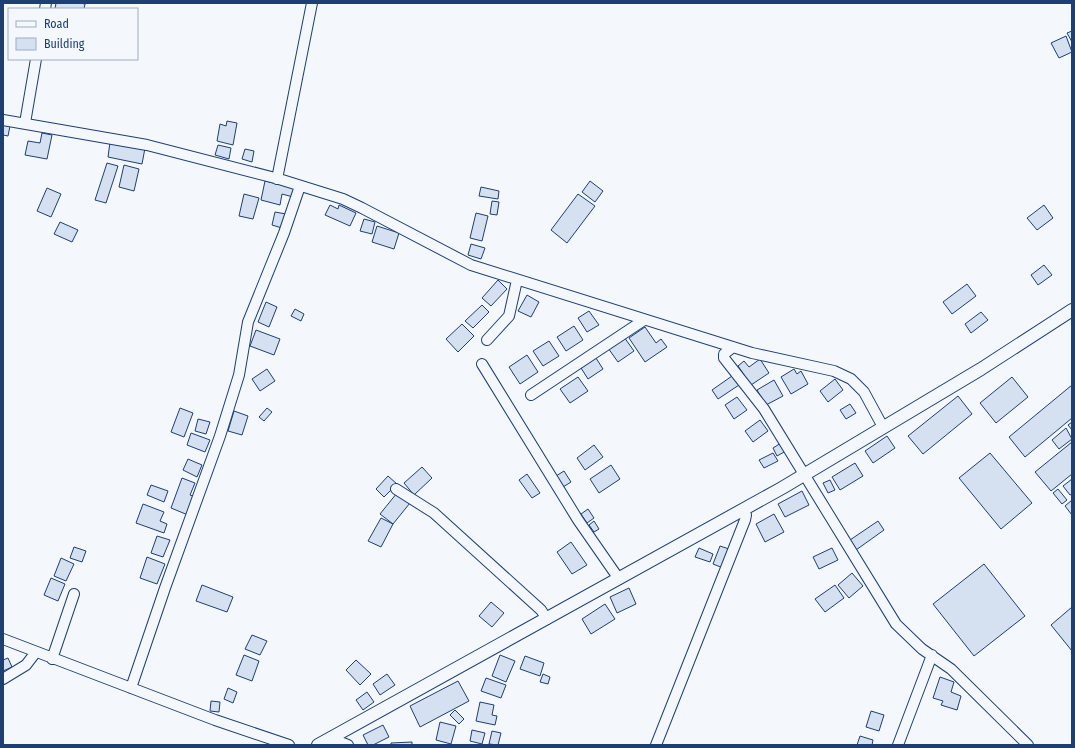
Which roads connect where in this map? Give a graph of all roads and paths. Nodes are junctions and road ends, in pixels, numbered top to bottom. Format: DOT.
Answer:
graph roads {
  1 [pos="312,3"];
  2 [pos="36,60"];
  3 [pos="3,120"];
  4 [pos="25,123"];
  5 [pos="277,179"];
  6 [pos="300,186"];
  7 [pos="516,280"];
  8 [pos="1072,310"];
  9 [pos="644,320"];
  10 [pos="487,340"];
  11 [pos="733,347"];
  12 [pos="482,364"];
  13 [pos="531,395"];
  14 [pos="883,427"];
  15 [pos="804,475"];
  16 [pos="396,489"];
  17 [pos="744,510"];
  18 [pos="619,579"];
  19 [pos="74,594"];
  20 [pos="547,618"];
  21 [pos="3,639"];
  22 [pos="36,652"];
  23 [pos="932,655"];
  24 [pos="52,658"];
  25 [pos="3,679"];
  26 [pos="131,688"];
  27 [pos="331,738"];
  28 [pos="289,745"];
  29 [pos="318,745"];
  30 [pos="348,745"];
  31 [pos="656,745"];
  32 [pos="898,745"];
  33 [pos="1028,745"];
  1 -- 5 [label="street"];
  2 -- 4 [label="street"];
  3 -- 4 [label="street"];
  4 -- 5 [label="street"];
  5 -- 6 [label="street"];
  6 -- 7 [label="street"];
  6 -- 26 [label="street"];
  7 -- 9 [label="street"];
  7 -- 10 [label="street"];
  8 -- 14 [label="street"];
  9 -- 11 [label="street"];
  9 -- 13 [label="street"];
  11 -- 14 [label="street"];
  11 -- 15 [label="street"];
  12 -- 18 [label="street"];
  14 -- 15 [label="street"];
  15 -- 17 [label="street"];
  15 -- 23 [label="street"];
  16 -- 20 [label="street"];
  17 -- 18 [label="street"];
  17 -- 31 [label="street"];
  18 -- 20 [label="street"];
  19 -- 24 [label="street"];
  20 -- 27 [label="street"];
  21 -- 22 [label="street"];
  22 -- 24 [label="street"];
  22 -- 25 [label="street"];
  23 -- 32 [label="street"];
  23 -- 33 [label="street"];
  24 -- 26 [label="street"];
  26 -- 28 [label="street"];
  27 -- 29 [label="street"];
  27 -- 30 [label="street"];
}
